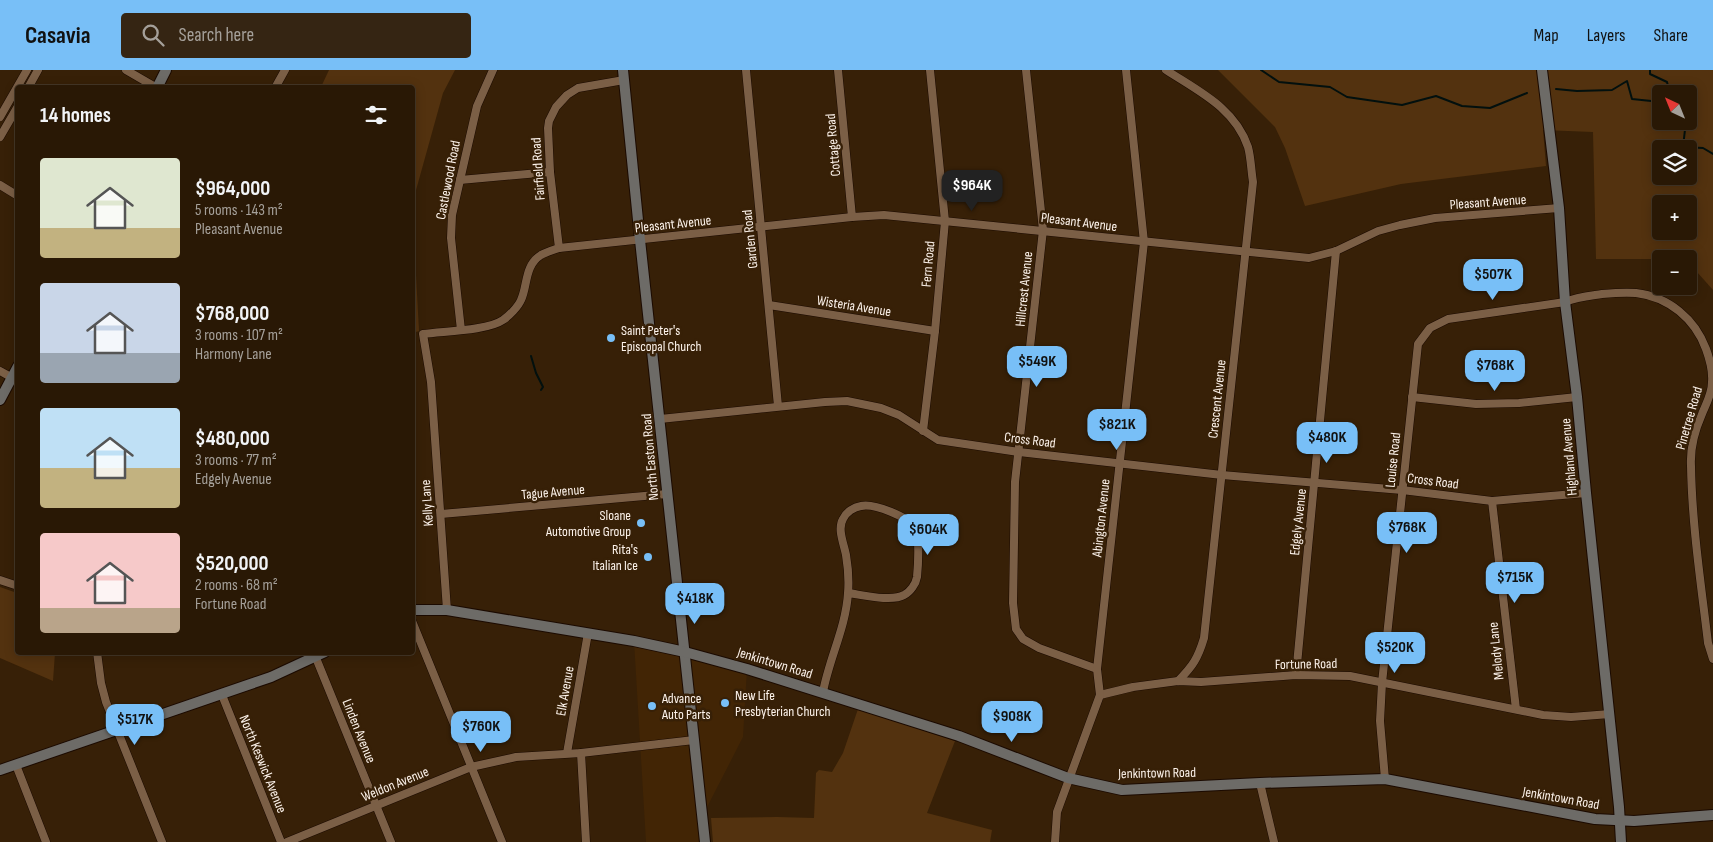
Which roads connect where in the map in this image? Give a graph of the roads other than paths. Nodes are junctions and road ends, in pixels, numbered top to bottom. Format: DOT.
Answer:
graph roads {
  1 [pos="27,70"];
  2 [pos="38,70"];
  3 [pos="126,70"];
  4 [pos="166,70"];
  5 [pos="285,70"];
  6 [pos="493,70"];
  7 [pos="746,70"];
  8 [pos="838,70"];
  9 [pos="930,70"];
  10 [pos="1026,70"];
  11 [pos="1126,70"];
  12 [pos="1166,70"];
  13 [pos="1542,70"];
  14 [pos="624,75"];
  15 [pos="18,85"];
  16 [pos="30,85"];
  17 [pos="152,85"];
  18 [pos="158,85"];
  19 [pos="277,85"];
  20 [pos="15,91"];
  21 [pos="15,111"];
  22 [pos="0,117"];
  23 [pos="0,137"];
  24 [pos="550,172"];
  25 [pos="460,180"];
  26 [pos="0,185"];
  27 [pos="15,194"];
  28 [pos="1559,208"];
  29 [pos="852,217"];
  30 [pos="945,221"];
  31 [pos="762,226"];
  32 [pos="1043,230"];
  33 [pos="640,240"];
  34 [pos="1144,242"];
  35 [pos="559,248"];
  36 [pos="1336,251"];
  37 [pos="1246,252"];
  38 [pos="1565,302"];
  39 [pos="769,305"];
  40 [pos="1430,328"];
  41 [pos="461,330"];
  42 [pos="935,331"];
  43 [pos="423,334"];
  44 [pos="0,371"];
  45 [pos="14,379"];
  46 [pos="1412,397"];
  47 [pos="1578,397"];
  48 [pos="0,400"];
  49 [pos="778,406"];
  50 [pos="660,419"];
  51 [pos="923,431"];
  52 [pos="1019,452"];
  53 [pos="1119,463"];
  54 [pos="1222,475"];
  55 [pos="1314,483"];
  56 [pos="1402,490"];
  57 [pos="1586,493"];
  58 [pos="667,494"];
  59 [pos="1492,502"];
  60 [pos="441,514"];
  61 [pos="0,580"];
  62 [pos="15,585"];
  63 [pos="848,593"];
  64 [pos="415,610"];
  65 [pos="447,610"];
  66 [pos="415,628"];
  67 [pos="588,633"];
  68 [pos="685,652"];
  69 [pos="97,655"];
  70 [pos="321,655"];
  71 [pos="316,658"];
  72 [pos="1713,660"];
  73 [pos="1097,669"];
  74 [pos="1296,675"];
  75 [pos="1178,681"];
  76 [pos="1382,683"];
  77 [pos="823,692"];
  78 [pos="222,695"];
  79 [pos="1100,695"];
  80 [pos="1516,709"];
  81 [pos="1610,714"];
  82 [pos="116,730"];
  83 [pos="694,740"];
  84 [pos="581,752"];
  85 [pos="567,753"];
  86 [pos="16,765"];
  87 [pos="471,767"];
  88 [pos="0,770"];
  89 [pos="1068,778"];
  90 [pos="1385,778"];
  91 [pos="1260,783"];
  92 [pos="376,806"];
  93 [pos="1713,815"];
  94 [pos="1621,820"];
  95 [pos="46,842"];
  96 [pos="162,842"];
  97 [pos="281,842"];
  98 [pos="287,842"];
  99 [pos="391,842"];
  100 [pos="502,842"];
  101 [pos="586,842"];
  102 [pos="705,842"];
  103 [pos="1055,842"];
  104 [pos="1274,842"];
  105 [pos="1621,842"];
  1 -- 15 [label="street"];
  2 -- 16 [label="street"];
  3 -- 17 [label="street"];
  4 -- 18 [label="street"];
  5 -- 19 [label="street"];
  6 -- 25 [label="street, Castlewood Road"];
  7 -- 31 [label="street, Garden Road"];
  8 -- 29 [label="street, Cottage Road"];
  9 -- 30 [label="street, Fern Road"];
  10 -- 32 [label="street, Hillcrest Avenue"];
  11 -- 34 [label="street, Abington Avenue"];
  12 -- 37 [label="street, Crescent Avenue"];
  13 -- 28 [label="street, Highland Avenue"];
  14 -- 24 [label="street, Fairfield Road"];
  14 -- 33 [label="street, North Easton Road"];
  20 -- 22 [label="street"];
  21 -- 23 [label="street"];
  24 -- 25 [label="street"];
  24 -- 35 [label="street, Fairfield Road"];
  25 -- 41 [label="street, Castlewood Road"];
  26 -- 27 [label="street"];
  28 -- 36 [label="street, Pleasant Avenue"];
  28 -- 38 [label="street, Highland Avenue"];
  29 -- 30 [label="street, Pleasant Avenue"];
  29 -- 31 [label="street, Pleasant Avenue"];
  30 -- 32 [label="street, Pleasant Avenue"];
  30 -- 42 [label="street, Fern Road"];
  31 -- 33 [label="street, Pleasant Avenue"];
  31 -- 39 [label="street, Garden Road"];
  32 -- 34 [label="street, Pleasant Avenue"];
  32 -- 52 [label="street, Hillcrest Avenue"];
  33 -- 35 [label="street, Pleasant Avenue"];
  33 -- 50 [label="street, North Easton Road"];
  34 -- 37 [label="street, Pleasant Avenue"];
  34 -- 53 [label="street, Abington Avenue"];
  35 -- 41 [label="street, Pleasant Avenue"];
  36 -- 37 [label="street, Pleasant Avenue"];
  36 -- 55 [label="street, Edgely Avenue"];
  37 -- 54 [label="street, Crescent Avenue"];
  38 -- 40 [label="street, Pinetree Road"];
  38 -- 47 [label="street, Highland Avenue"];
  38 -- 72 [label="street, Pinetree Road"];
  39 -- 42 [label="street, Wisteria Avenue"];
  39 -- 49 [label="street, Garden Road"];
  40 -- 46 [label="street, Louise Road"];
  41 -- 43 [label="street, Pleasant Avenue"];
  42 -- 51 [label="street, Fern Road"];
  43 -- 60 [label="street, Kelly Lane"];
  44 -- 45 [label="street"];
  45 -- 48 [label="street"];
  46 -- 47 [label="street"];
  46 -- 56 [label="street, Louise Road"];
  47 -- 57 [label="street, Highland Avenue"];
  49 -- 50 [label="street, Cross Road"];
  49 -- 51 [label="street, Cross Road"];
  50 -- 58 [label="street, North Easton Road"];
  51 -- 52 [label="street, Cross Road"];
  52 -- 53 [label="street, Cross Road"];
  52 -- 73 [label="street, Hillcrest Avenue"];
  53 -- 54 [label="street, Cross Road"];
  53 -- 73 [label="street, Abington Avenue"];
  54 -- 55 [label="street, Cross Road"];
  54 -- 75 [label="street, Crescent Avenue"];
  55 -- 56 [label="street, Cross Road"];
  55 -- 74 [label="street, Edgely Avenue"];
  56 -- 59 [label="street, Cross Road"];
  56 -- 76 [label="street, Louise Road"];
  57 -- 59 [label="street, Cross Road"];
  57 -- 81 [label="street, Highland Avenue"];
  58 -- 60 [label="street, Tague Avenue"];
  58 -- 68 [label="street, North Easton Road"];
  59 -- 80 [label="street, Melody Lane"];
  60 -- 65 [label="street, Kelly Lane"];
  61 -- 62 [label="street"];
  63 -- 63 [label="street"];
  63 -- 77 [label="street"];
  64 -- 65 [label="street, Jenkintown Road"];
  65 -- 67 [label="street, Jenkintown Road"];
  66 -- 87 [label="street"];
  67 -- 68 [label="street, Jenkintown Road"];
  67 -- 85 [label="street, Elk Avenue"];
  68 -- 77 [label="street, Jenkintown Road"];
  68 -- 83 [label="street, North Easton Road"];
  69 -- 82 [label="street"];
  70 -- 71 [label="street"];
  71 -- 78 [label="street"];
  71 -- 92 [label="street, Linden Avenue"];
  73 -- 79 [label="street, Abington Avenue"];
  74 -- 75 [label="street, Fortune Road"];
  74 -- 76 [label="street, Fortune Road"];
  75 -- 79 [label="street"];
  76 -- 80 [label="street, Fortune Road"];
  76 -- 90 [label="street, Louise Road"];
  77 -- 89 [label="street, Jenkintown Road"];
  78 -- 82 [label="street"];
  78 -- 97 [label="street, North Keswick Avenue"];
  79 -- 89 [label="street, Abington Avenue"];
  80 -- 81 [label="street, Fortune Road"];
  81 -- 94 [label="street, Highland Avenue"];
  82 -- 86 [label="street"];
  82 -- 96 [label="street"];
  83 -- 84 [label="street, Weldon Avenue"];
  83 -- 102 [label="street, North Easton Road"];
  84 -- 85 [label="street, Weldon Avenue"];
  84 -- 101 [label="street"];
  85 -- 87 [label="street, Weldon Avenue"];
  86 -- 88 [label="street"];
  86 -- 95 [label="street"];
  87 -- 92 [label="street, Weldon Avenue"];
  87 -- 100 [label="street"];
  89 -- 91 [label="street, Jenkintown Road"];
  89 -- 103 [label="street, Abington Avenue"];
  90 -- 91 [label="street, Jenkintown Road"];
  90 -- 94 [label="street, Jenkintown Road"];
  91 -- 104 [label="street"];
  92 -- 98 [label="street, Weldon Avenue"];
  92 -- 99 [label="street, Linden Avenue"];
  93 -- 94 [label="street, Jenkintown Road"];
  94 -- 105 [label="street, Highland Avenue"];
}
